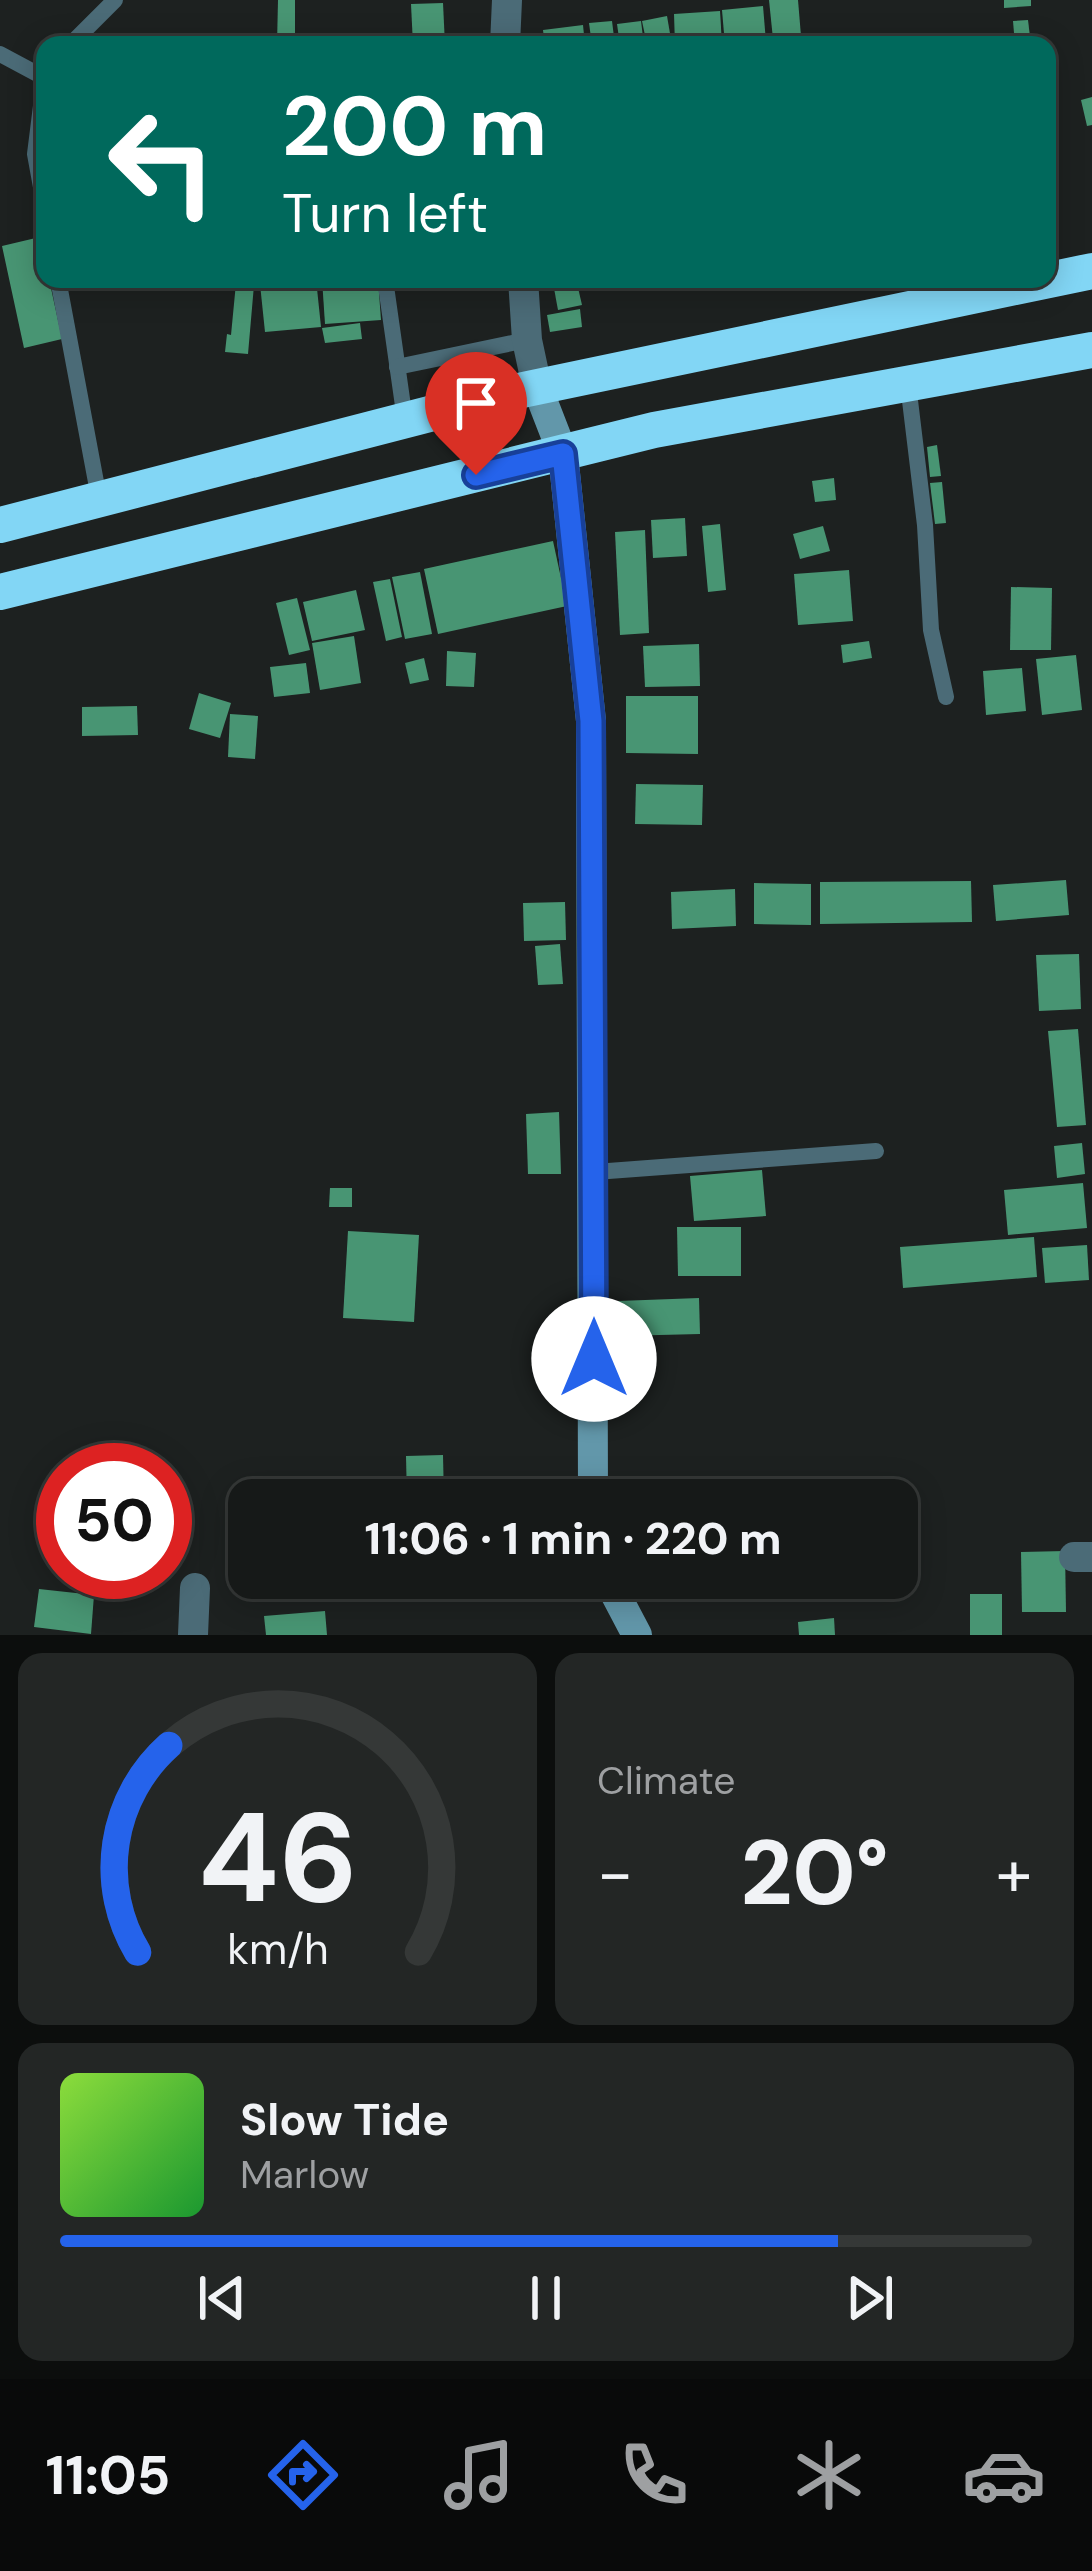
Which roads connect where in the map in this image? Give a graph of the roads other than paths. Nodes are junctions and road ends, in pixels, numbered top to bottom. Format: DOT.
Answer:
graph roads {
  1 [pos="115,0"];
  2 [pos="507,0"];
  3 [pos="79,36"];
  4 [pos="505,36"];
  5 [pos="0,54"];
  6 [pos="36,71"];
  7 [pos="1092,271"];
  8 [pos="1056,279"];
  9 [pos="60,288"];
  10 [pos="386,288"];
  11 [pos="524,288"];
  12 [pos="1011,288"];
  13 [pos="527,340"];
  14 [pos="1092,350"];
  15 [pos="397,367"];
  16 [pos="908,384"];
  17 [pos="537,387"];
  18 [pos="405,420"];
  19 [pos="563,454"];
  20 [pos="99,499"];
  21 [pos="0,525"];
  22 [pos="0,592"];
  23 [pos="946,697"];
  24 [pos="875,1151"];
  25 [pos="596,1172"];
  26 [pos="593,1479"];
  27 [pos="195,1588"];
  28 [pos="619,1599"];
  29 [pos="193,1635"];
  30 [pos="637,1635"];
  1 -- 3 [label="lane"];
  2 -- 4 [label="street"];
  5 -- 6 [label="lane"];
  7 -- 8 [label="highway"];
  9 -- 20 [label="lane"];
  10 -- 15 [label="lane"];
  11 -- 13 [label="street"];
  12 -- 17 [label="highway"];
  13 -- 15 [label="lane"];
  13 -- 17 [label="street"];
  14 -- 16 [label="highway"];
  15 -- 18 [label="lane"];
  16 -- 19 [label="highway"];
  16 -- 23 [label="lane"];
  17 -- 18 [label="highway"];
  17 -- 19 [label="main road"];
  18 -- 20 [label="highway"];
  19 -- 22 [label="highway"];
  19 -- 25 [label="main road"];
  20 -- 21 [label="highway"];
  24 -- 25 [label="lane"];
  25 -- 26 [label="main road"];
  27 -- 29 [label="street"];
  28 -- 30 [label="main road"];
}
